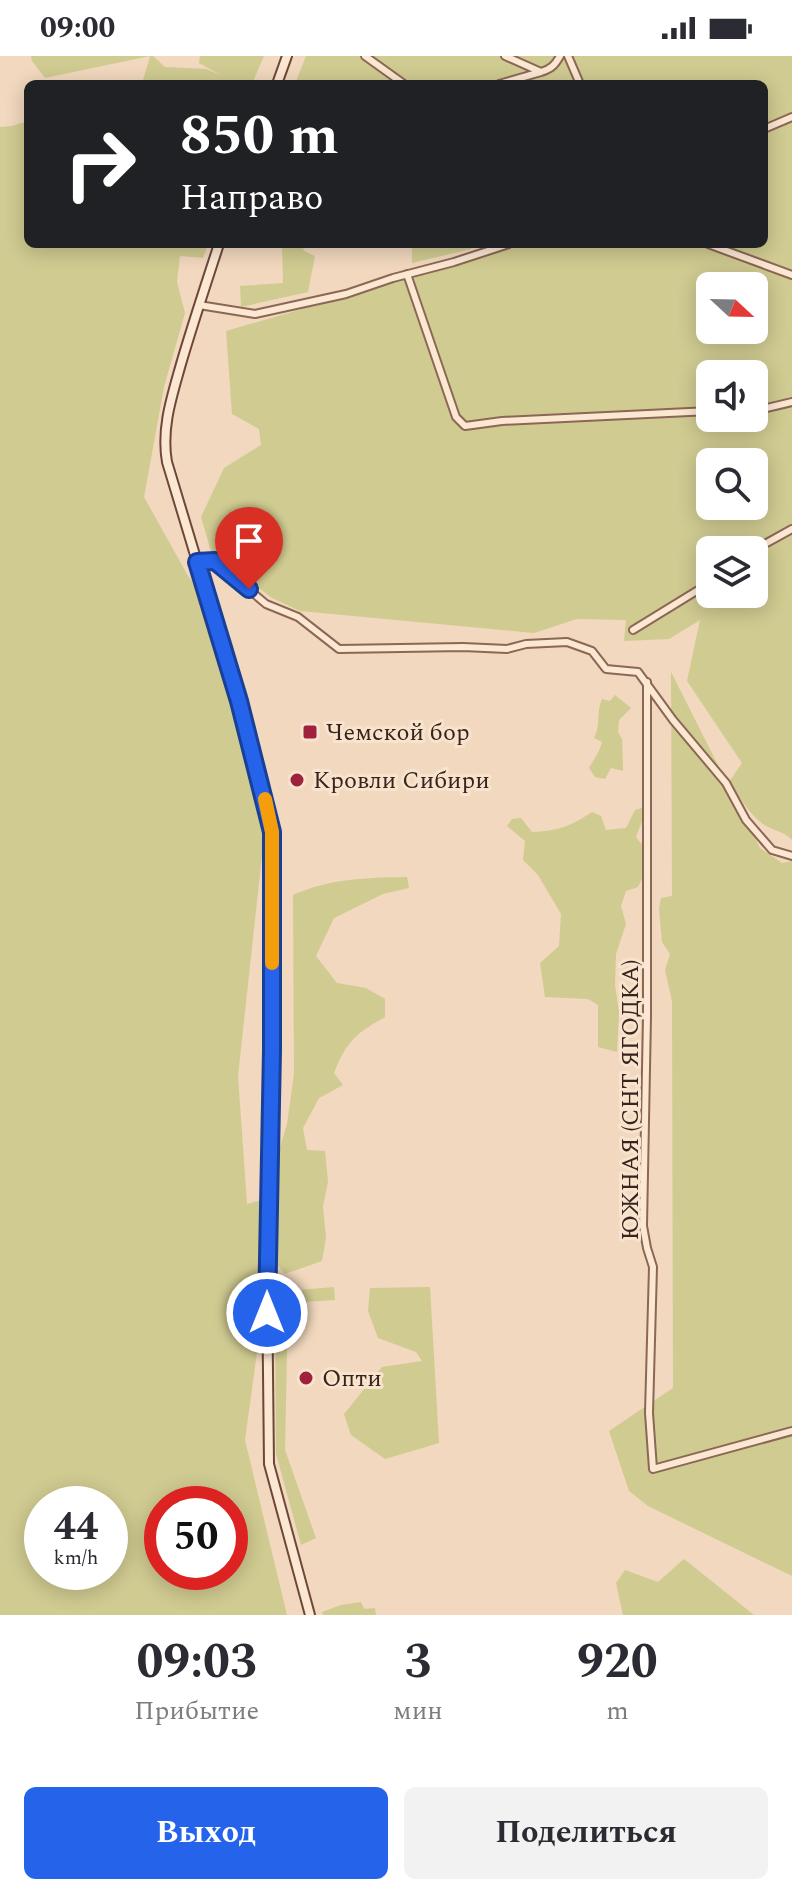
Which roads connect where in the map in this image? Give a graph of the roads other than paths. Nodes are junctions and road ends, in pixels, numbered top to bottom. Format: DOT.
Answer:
graph roads {
  1 [pos="287,56"];
  2 [pos="365,56"];
  3 [pos="505,56"];
  4 [pos="560,56"];
  5 [pos="568,56"];
  6 [pos="541,72"];
  7 [pos="278,80"];
  8 [pos="398,80"];
  9 [pos="513,80"];
  10 [pos="578,80"];
  11 [pos="792,117"];
  12 [pos="768,127"];
  13 [pos="218,248"];
  14 [pos="495,248"];
  15 [pos="719,248"];
  16 [pos="407,274"];
  17 [pos="792,275"];
  18 [pos="199,305"];
  19 [pos="792,402"];
  20 [pos="768,408"];
  21 [pos="696,412"];
  22 [pos="792,529"];
  23 [pos="768,542"];
  24 [pos="197,562"];
  25 [pos="696,591"];
  26 [pos="633,630"];
  27 [pos="647,682"];
  28 [pos="792,856"];
  29 [pos="792,1431"];
  30 [pos="310,1615"];
  1 -- 7 [label="main road"];
  2 -- 8 [label="street"];
  3 -- 6 [label="street"];
  4 -- 6 [label="street"];
  5 -- 10 [label="street"];
  6 -- 9 [label="street"];
  11 -- 12 [label="street"];
  13 -- 18 [label="main road"];
  14 -- 16 [label="street"];
  15 -- 17 [label="street"];
  16 -- 18 [label="street"];
  16 -- 21 [label="street"];
  18 -- 24 [label="main road"];
  19 -- 20 [label="street"];
  22 -- 23 [label="street"];
  24 -- 27 [label="street"];
  24 -- 30 [label="main road"];
  25 -- 26 [label="street"];
  27 -- 28 [label="street"];
  27 -- 29 [label="street, ЮЖНАЯ (СНТ ЯГОДКА)"];
}
